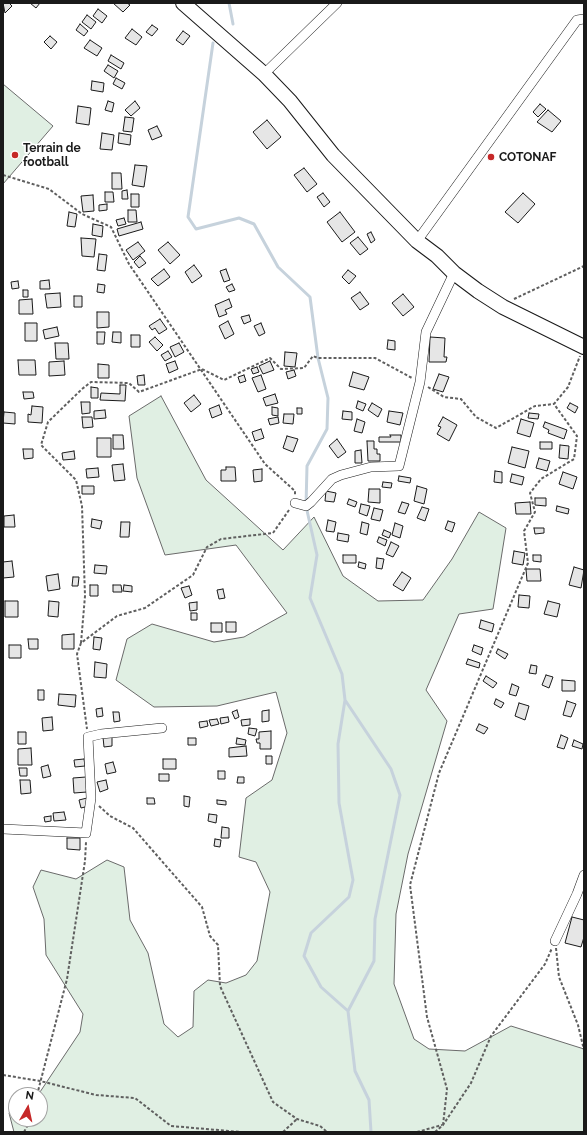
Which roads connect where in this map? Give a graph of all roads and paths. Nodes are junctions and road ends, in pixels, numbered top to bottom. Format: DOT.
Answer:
graph roads {
  1 [pos="183,3"];
  2 [pos="337,3"];
  3 [pos="584,19"];
  4 [pos="264,74"];
  5 [pos="3,175"];
  6 [pos="417,241"];
  7 [pos="584,266"];
  8 [pos="454,273"];
  9 [pos="503,307"];
  10 [pos="584,347"];
  11 [pos="202,369"];
  12 [pos="420,382"];
  13 [pos="554,404"];
  14 [pos="295,503"];
  15 [pos="80,643"];
  16 [pos="162,728"];
  17 [pos="88,737"];
  18 [pos="91,798"];
  19 [pos="3,829"];
  20 [pos="86,833"];
  21 [pos="584,875"];
  22 [pos="555,941"];
  23 [pos="584,1050"];
  24 [pos="3,1075"];
  25 [pos="40,1081"];
  26 [pos="39,1087"];
  27 [pos="297,1119"];
  28 [pos="443,1125"];
  29 [pos="242,1132"];
  30 [pos="283,1132"];
  31 [pos="326,1132"];
  32 [pos="417,1132"];
  33 [pos="435,1132"];
  1 -- 4 [label="main road"];
  2 -- 4 [label="street"];
  3 -- 6 [label="street"];
  4 -- 6 [label="main road"];
  5 -- 11 [label="path"];
  6 -- 8 [label="main road"];
  7 -- 9 [label="path"];
  8 -- 9 [label="main road"];
  8 -- 12 [label="street"];
  9 -- 10 [label="main road"];
  10 -- 13 [label="path"];
  11 -- 12 [label="path"];
  11 -- 14 [label="path"];
  11 -- 15 [label="path"];
  12 -- 13 [label="path"];
  12 -- 14 [label="street"];
  13 -- 28 [label="path"];
  14 -- 15 [label="path"];
  15 -- 17 [label="path"];
  16 -- 17 [label="street"];
  17 -- 18 [label="street"];
  18 -- 20 [label="street"];
  18 -- 27 [label="path"];
  19 -- 20 [label="street"];
  20 -- 25 [label="path"];
  21 -- 22 [label="street"];
  22 -- 23 [label="path"];
  22 -- 28 [label="path"];
  24 -- 25 [label="path"];
  25 -- 26 [label="path"];
  25 -- 29 [label="path"];
  27 -- 30 [label="path"];
  27 -- 31 [label="path"];
  28 -- 32 [label="path"];
  28 -- 33 [label="path"];
}
